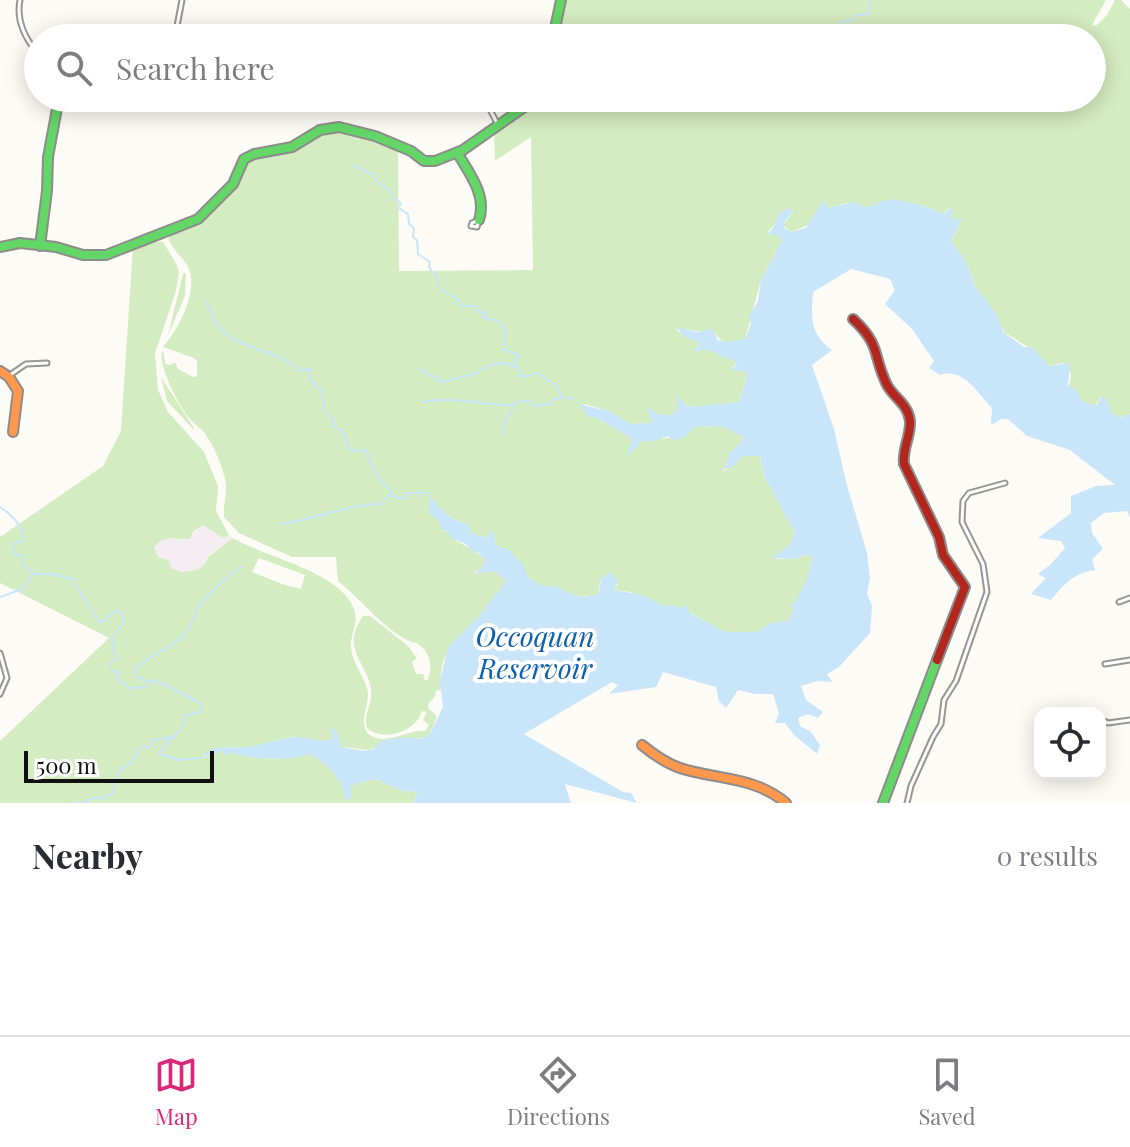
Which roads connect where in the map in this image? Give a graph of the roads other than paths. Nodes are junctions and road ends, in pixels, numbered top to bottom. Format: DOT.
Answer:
graph roads {
  1 [pos="20,0"];
  2 [pos="182,0"];
  3 [pos="561,0"];
  4 [pos="177,24"];
  5 [pos="556,24"];
  6 [pos="24,32"];
  7 [pos="56,112"];
  8 [pos="491,112"];
  9 [pos="517,112"];
  10 [pos="498,125"];
  11 [pos="458,154"];
  12 [pos="479,220"];
  13 [pos="40,246"];
  14 [pos="0,247"];
  15 [pos="853,319"];
  16 [pos="47,363"];
  17 [pos="4,373"];
  18 [pos="13,432"];
  19 [pos="1005,483"];
  20 [pos="1130,598"];
  21 [pos="1119,602"];
  22 [pos="0,653"];
  23 [pos="1130,660"];
  24 [pos="1105,664"];
  25 [pos="0,694"];
  26 [pos="1130,720"];
  27 [pos="1106,722"];
  28 [pos="642,745"];
  29 [pos="786,803"];
  30 [pos="883,803"];
  31 [pos="907,803"];
  1 -- 6 [label="street"];
  2 -- 4 [label="street"];
  3 -- 5 [label="street"];
  7 -- 13 [label="street"];
  8 -- 10 [label="street"];
  9 -- 10 [label="street"];
  10 -- 11 [label="street"];
  11 -- 12 [label="street"];
  11 -- 13 [label="street"];
  13 -- 14 [label="street"];
  15 -- 30 [label="street"];
  16 -- 17 [label="street"];
  17 -- 18 [label="street"];
  19 -- 31 [label="street"];
  20 -- 21 [label="street"];
  22 -- 25 [label="street"];
  23 -- 24 [label="street"];
  26 -- 27 [label="street"];
  28 -- 29 [label="street"];
}
